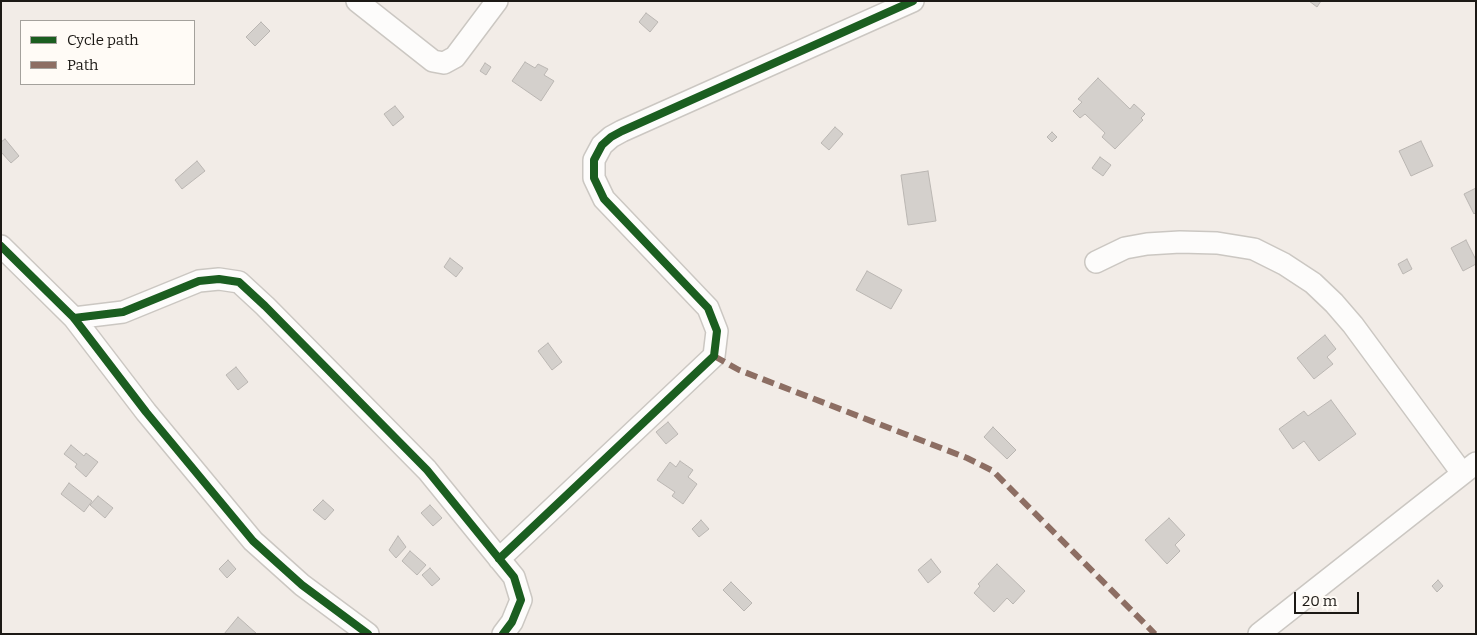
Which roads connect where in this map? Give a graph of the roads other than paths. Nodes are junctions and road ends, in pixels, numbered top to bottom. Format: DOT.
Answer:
graph roads {
  1 [pos="357,1"];
  2 [pos="497,1"];
  3 [pos="913,1"];
  4 [pos="1,246"];
  5 [pos="1096,262"];
  6 [pos="74,318"];
  7 [pos="1469,468"];
  8 [pos="500,559"];
  9 [pos="368,634"];
  10 [pos="502,634"];
  11 [pos="1260,634"];
  1 -- 2 [label="street"];
  3 -- 8 [label="street"];
  4 -- 6 [label="street"];
  5 -- 7 [label="street"];
  6 -- 8 [label="street"];
  6 -- 9 [label="street"];
  7 -- 11 [label="street"];
  8 -- 10 [label="street"];
}
